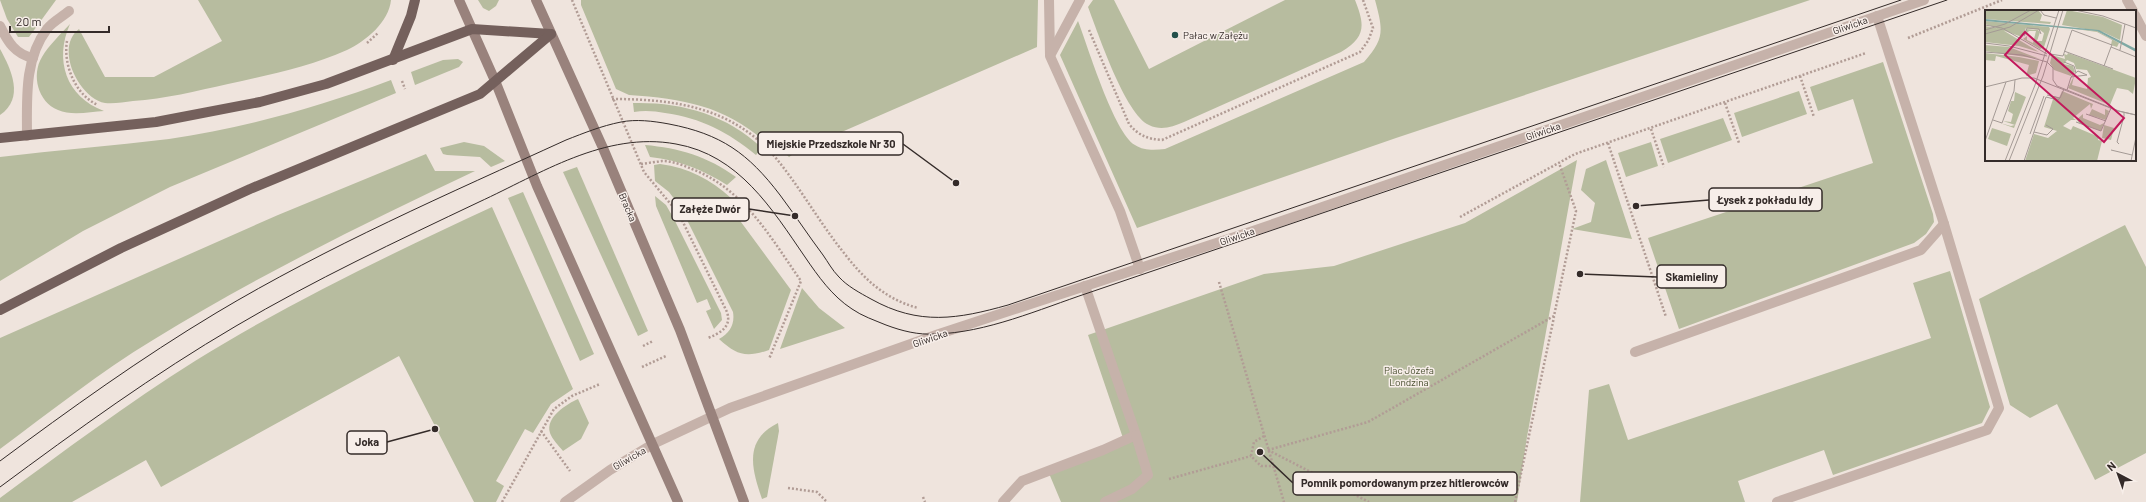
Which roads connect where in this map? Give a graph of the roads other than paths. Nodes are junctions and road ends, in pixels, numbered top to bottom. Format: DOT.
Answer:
graph roads {
  1 [pos="415,0"];
  2 [pos="459,0"];
  3 [pos="536,0"];
  4 [pos="1049,0"];
  5 [pos="1924,0"];
  6 [pos="2127,0"];
  7 [pos="1079,1"];
  8 [pos="2132,10"];
  9 [pos="68,11"];
  10 [pos="1877,16"];
  11 [pos="2136,17"];
  12 [pos="0,26"];
  13 [pos="472,30"];
  14 [pos="551,34"];
  15 [pos="2146,36"];
  16 [pos="1050,56"];
  17 [pos="33,58"];
  18 [pos="393,60"];
  19 [pos="496,83"];
  20 [pos="27,136"];
  21 [pos="0,138"];
  22 [pos="1944,224"];
  23 [pos="1140,269"];
  24 [pos="1085,286"];
  25 [pos="0,310"];
  26 [pos="1635,352"];
  27 [pos="713,416"];
  28 [pos="1136,435"];
  29 [pos="653,444"];
  30 [pos="565,502"];
  31 [pos="678,502"];
  32 [pos="744,502"];
  33 [pos="1003,502"];
  34 [pos="1105,502"];
  35 [pos="1777,502"];
  1 -- 18 [label="main road"];
  2 -- 13 [label="main road"];
  3 -- 14 [label="main road, Bracka"];
  4 -- 16 [label="street"];
  5 -- 10 [label="street, Gliwicka"];
  6 -- 8 [label="street"];
  7 -- 16 [label="street"];
  9 -- 17 [label="street"];
  10 -- 22 [label="street"];
  10 -- 23 [label="street, Gliwicka"];
  11 -- 15 [label="street"];
  12 -- 17 [label="street"];
  13 -- 14 [label="main road"];
  13 -- 18 [label="main road"];
  13 -- 19 [label="main road"];
  14 -- 19 [label="main road"];
  14 -- 27 [label="main road, Bracka"];
  16 -- 23 [label="street"];
  17 -- 20 [label="street"];
  18 -- 20 [label="main road"];
  19 -- 25 [label="main road"];
  19 -- 29 [label="main road"];
  20 -- 21 [label="main road"];
  22 -- 26 [label="street"];
  22 -- 35 [label="street"];
  23 -- 24 [label="street, Gliwicka"];
  24 -- 27 [label="street, Gliwicka"];
  24 -- 28 [label="street"];
  27 -- 29 [label="street, Gliwicka"];
  27 -- 32 [label="main road, Bracka"];
  28 -- 33 [label="street"];
  28 -- 34 [label="street"];
  29 -- 30 [label="street, Gliwicka"];
  29 -- 31 [label="main road"];
}
